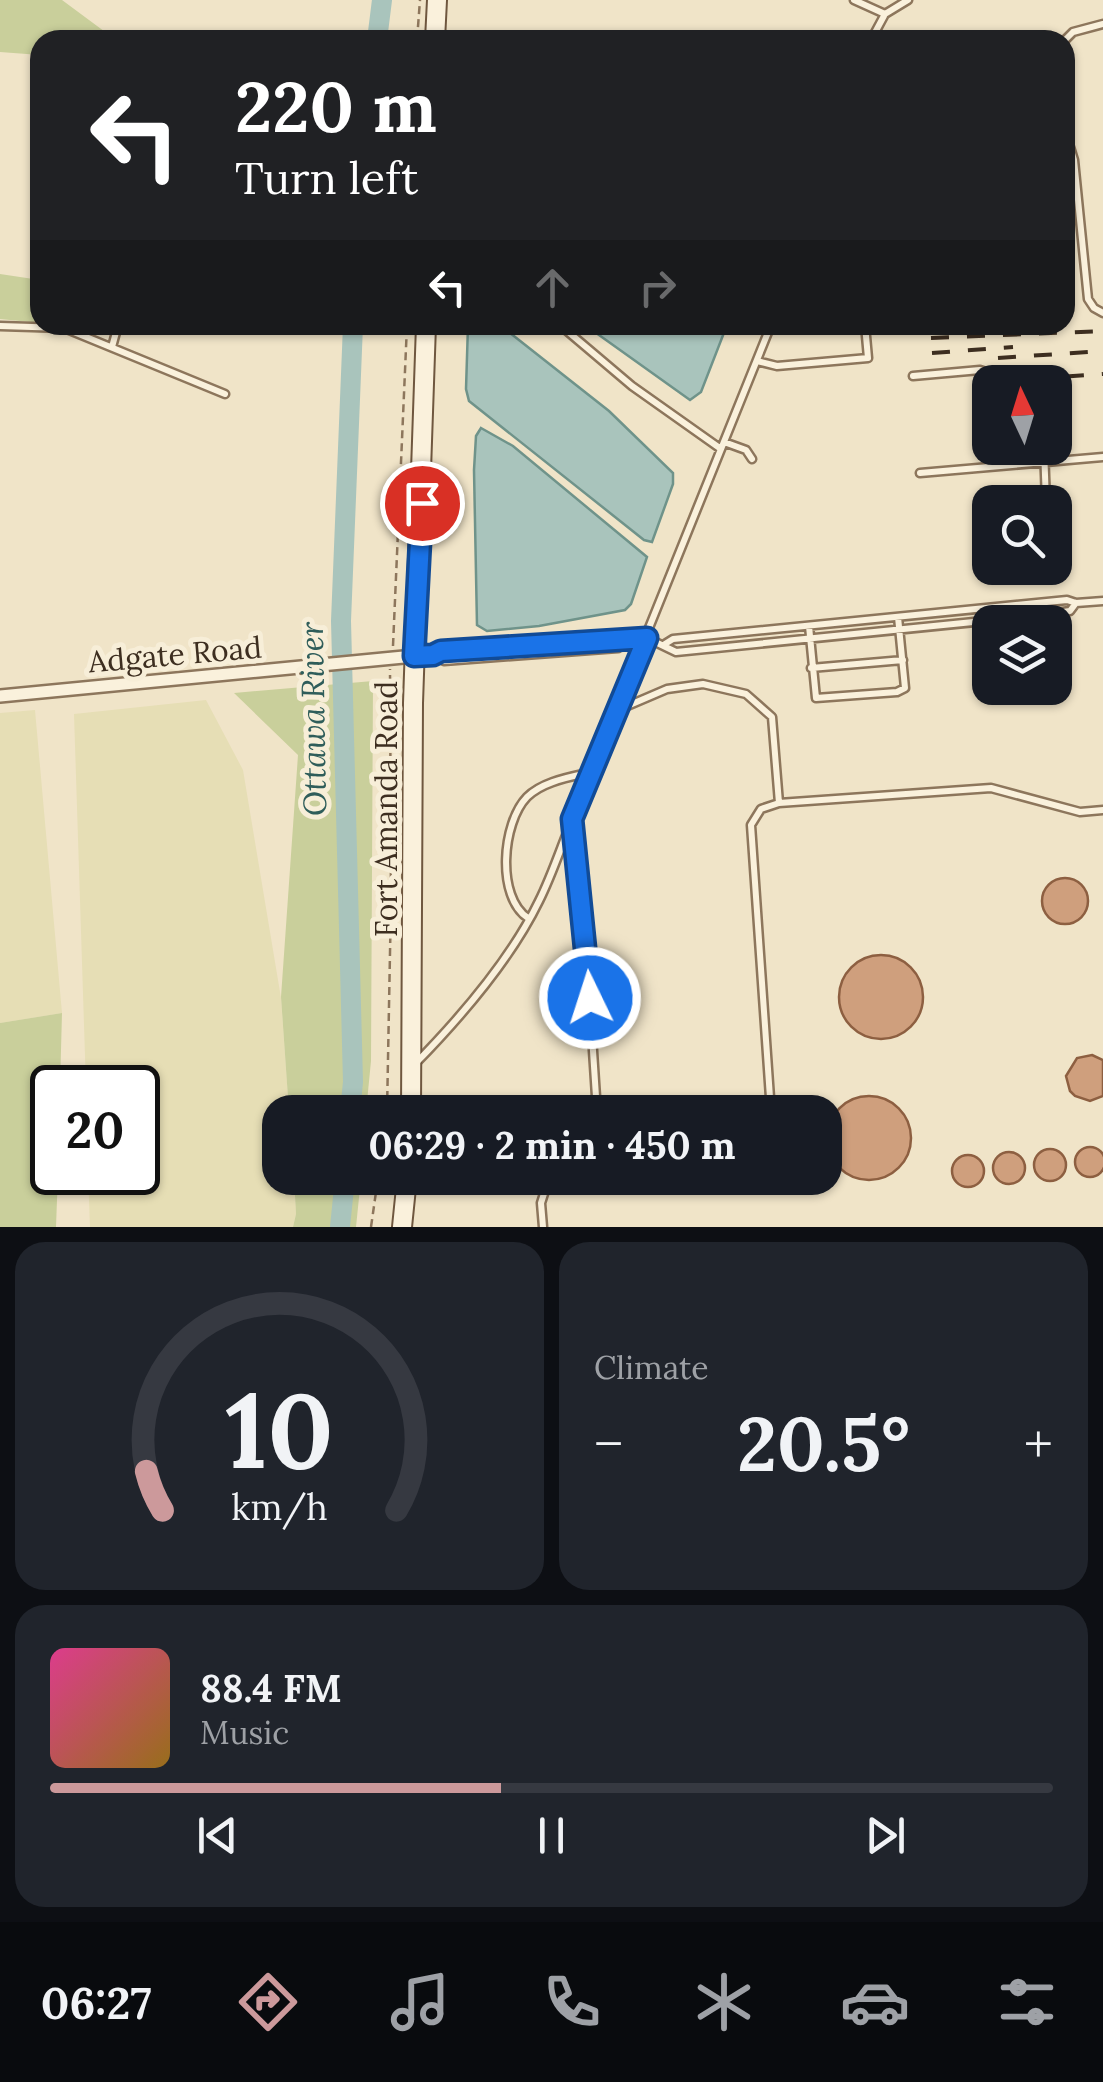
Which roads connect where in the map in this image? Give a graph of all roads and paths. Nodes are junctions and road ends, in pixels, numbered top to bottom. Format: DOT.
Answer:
graph roads {
  1 [pos="420,0"];
  2 [pos="438,0"];
  3 [pos="854,0"];
  4 [pos="878,0"];
  5 [pos="908,0"];
  6 [pos="874,9"];
  7 [pos="885,14"];
  8 [pos="1103,24"];
  9 [pos="418,30"];
  10 [pos="436,30"];
  11 [pos="876,30"];
  12 [pos="1075,31"];
  13 [pos="1075,171"];
  14 [pos="1103,313"];
  15 [pos="30,325"];
  16 [pos="0,326"];
  17 [pos="82,335"];
  18 [pos="115,335"];
  19 [pos="406,335"];
  20 [pos="426,335"];
  21 [pos="572,335"];
  22 [pos="767,335"];
  23 [pos="866,335"];
  24 [pos="112,347"];
  25 [pos="757,360"];
  26 [pos="972,371"];
  27 [pos="913,376"];
  28 [pos="224,394"];
  29 [pos="723,446"];
  30 [pos="1103,458"];
  31 [pos="752,459"];
  32 [pos="1072,460"];
  33 [pos="1009,465"];
  34 [pos="920,473"];
  35 [pos="1103,601"];
  36 [pos="1076,603"];
  37 [pos="898,617"];
  38 [pos="808,626"];
  39 [pos="900,630"];
  40 [pos="647,638"];
  41 [pos="810,639"];
  42 [pos="665,644"];
  43 [pos="423,656"];
  44 [pos="392,658"];
  45 [pos="903,660"];
  46 [pos="812,668"];
  47 [pos="0,696"];
  48 [pos="618,710"];
  49 [pos="594,772"];
  50 [pos="779,803"];
  51 [pos="1103,810"];
  52 [pos="572,819"];
  53 [pos="528,918"];
  54 [pos="412,1066"];
  55 [pos="387,1095"];
  56 [pos="411,1095"];
  57 [pos="596,1095"];
  58 [pos="770,1095"];
  59 [pos="376,1195"];
  60 [pos="405,1195"];
  61 [pos="544,1195"];
  62 [pos="371,1227"];
  63 [pos="402,1227"];
  64 [pos="543,1227"];
  1 -- 9 [label="path"];
  2 -- 10 [label="street"];
  3 -- 6 [label="lane"];
  4 -- 6 [label="lane"];
  5 -- 7 [label="lane"];
  6 -- 7 [label="lane"];
  7 -- 11 [label="lane"];
  8 -- 12 [label="lane"];
  13 -- 14 [label="lane"];
  15 -- 16 [label="lane"];
  17 -- 24 [label="lane"];
  18 -- 24 [label="lane"];
  19 -- 44 [label="path"];
  20 -- 43 [label="street, Fort Amanda Road"];
  21 -- 29 [label="lane"];
  22 -- 25 [label="lane"];
  23 -- 25 [label="lane"];
  24 -- 28 [label="lane"];
  25 -- 29 [label="lane"];
  26 -- 27 [label="lane"];
  29 -- 31 [label="lane"];
  29 -- 40 [label="lane"];
  30 -- 32 [label="lane"];
  33 -- 34 [label="lane"];
  35 -- 36 [label="lane"];
  36 -- 37 [label="lane"];
  36 -- 39 [label="lane"];
  37 -- 38 [label="lane"];
  37 -- 39 [label="lane"];
  38 -- 41 [label="lane"];
  38 -- 42 [label="lane"];
  39 -- 41 [label="lane"];
  39 -- 45 [label="lane"];
  40 -- 42 [label="lane"];
  40 -- 43 [label="lane"];
  40 -- 48 [label="lane"];
  41 -- 42 [label="lane"];
  41 -- 46 [label="lane"];
  43 -- 44 [label="street, Adgate Road"];
  43 -- 54 [label="street, Fort Amanda Road"];
  44 -- 47 [label="street, Adgate Road"];
  44 -- 55 [label="path"];
  45 -- 46 [label="lane"];
  45 -- 46 [label="lane"];
  48 -- 49 [label="lane"];
  48 -- 50 [label="lane"];
  49 -- 52 [label="lane"];
  49 -- 53 [label="lane"];
  50 -- 51 [label="lane"];
  50 -- 58 [label="lane"];
  52 -- 53 [label="lane"];
  52 -- 57 [label="lane"];
  53 -- 54 [label="lane"];
  54 -- 56 [label="street, Fort Amanda Road"];
  59 -- 62 [label="path"];
  60 -- 63 [label="street"];
  61 -- 64 [label="lane"];
}
